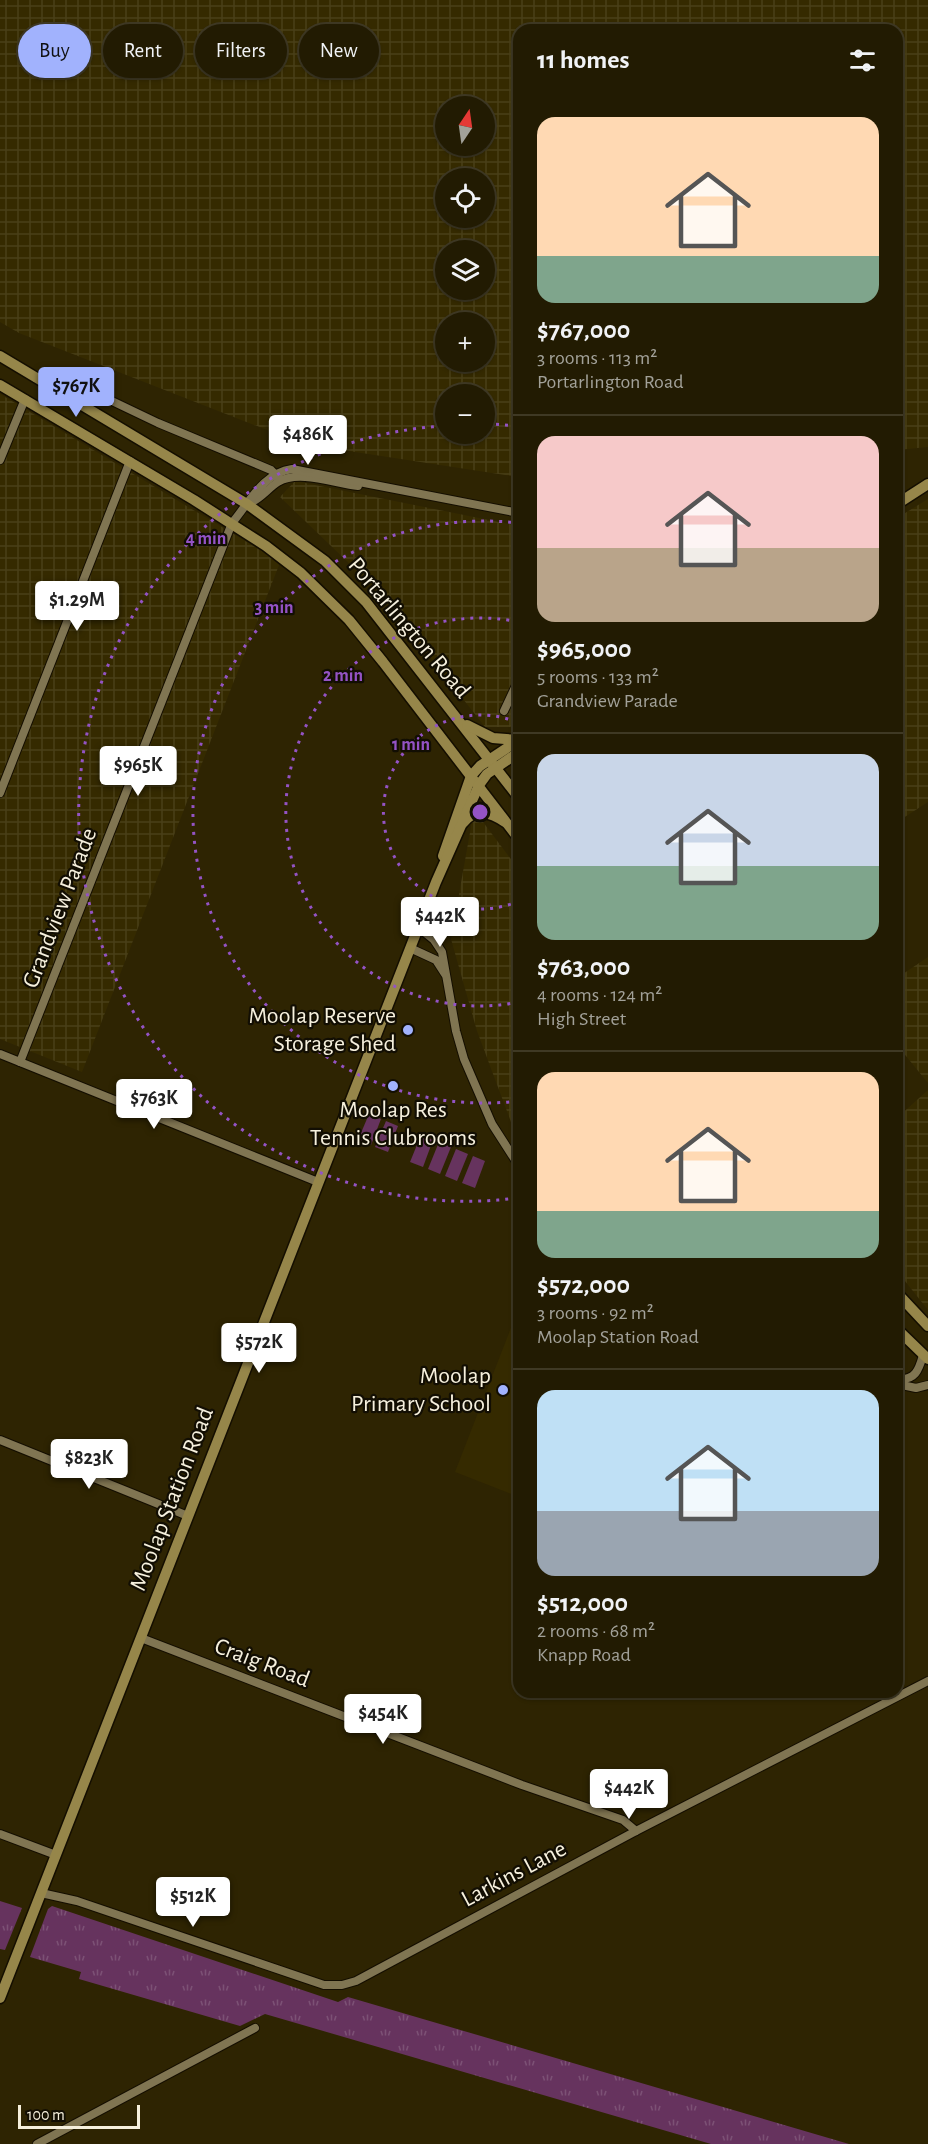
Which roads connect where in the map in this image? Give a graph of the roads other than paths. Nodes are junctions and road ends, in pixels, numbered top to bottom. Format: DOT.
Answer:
graph roads {
  1 [pos="0,357"];
  2 [pos="36,378"];
  3 [pos="0,385"];
  4 [pos="25,399"];
  5 [pos="0,460"];
  6 [pos="130,461"];
  7 [pos="279,477"];
  8 [pos="928,484"];
  9 [pos="903,500"];
  10 [pos="248,504"];
  11 [pos="513,512"];
  12 [pos="232,524"];
  13 [pos="513,692"];
  14 [pos="504,711"];
  15 [pos="456,716"];
  16 [pos="513,740"];
  17 [pos="513,745"];
  18 [pos="513,754"];
  19 [pos="492,763"];
  20 [pos="475,781"];
  21 [pos="513,790"];
  22 [pos="0,793"];
  23 [pos="463,824"];
  24 [pos="508,824"];
  25 [pos="513,831"];
  26 [pos="436,882"];
  27 [pos="418,927"];
  28 [pos="410,948"];
  29 [pos="446,976"];
  30 [pos="0,1054"];
  31 [pos="21,1062"];
  32 [pos="513,1157"];
  33 [pos="318,1182"];
  34 [pos="903,1299"];
  35 [pos="928,1326"];
  36 [pos="903,1335"];
  37 [pos="925,1357"];
  38 [pos="903,1379"];
  39 [pos="903,1385"];
  40 [pos="928,1385"];
  41 [pos="0,1440"];
  42 [pos="188,1516"];
  43 [pos="141,1638"];
  44 [pos="928,1681"];
  45 [pos="903,1694"];
  46 [pos="895,1698"];
  47 [pos="636,1831"];
  48 [pos="0,1834"];
  49 [pos="56,1855"];
  50 [pos="41,1893"];
  51 [pos="0,1998"];
  52 [pos="255,2028"];
  53 [pos="37,2144"];
  1 -- 2 [label="main road, Portarlington Road"];
  2 -- 7 [label="street"];
  2 -- 10 [label="main road, Portarlington Road"];
  3 -- 4 [label="main road, Portarlington Road"];
  4 -- 5 [label="street"];
  4 -- 6 [label="main road, Portarlington Road"];
  6 -- 12 [label="main road, Portarlington Road"];
  6 -- 22 [label="street"];
  7 -- 10 [label="street, Grandview Parade"];
  7 -- 11 [label="street"];
  8 -- 9 [label="main road"];
  10 -- 12 [label="street, Grandview Parade"];
  10 -- 15 [label="main road, Portarlington Road"];
  12 -- 20 [label="main road, Portarlington Road"];
  12 -- 31 [label="street, Grandview Parade"];
  13 -- 14 [label="street"];
  15 -- 16 [label="main road"];
  15 -- 19 [label="main road, Portarlington Road"];
  17 -- 19 [label="main road"];
  18 -- 19 [label="main road"];
  19 -- 20 [label="main road"];
  19 -- 21 [label="main road, Portarlington Road"];
  20 -- 23 [label="main road, Moolap Station Road"];
  20 -- 24 [label="main road, Portarlington Road"];
  20 -- 26 [label="main road, Moolap Station Road"];
  23 -- 24 [label="main road"];
  23 -- 26 [label="main road, Moolap Station Road"];
  24 -- 25 [label="main road, Portarlington Road"];
  26 -- 27 [label="main road, Moolap Station Road"];
  27 -- 28 [label="main road, Moolap Station Road"];
  27 -- 29 [label="street"];
  28 -- 29 [label="street"];
  28 -- 33 [label="main road, Moolap Station Road"];
  29 -- 32 [label="street"];
  30 -- 31 [label="street"];
  31 -- 33 [label="street"];
  33 -- 42 [label="main road, Moolap Station Road"];
  34 -- 35 [label="main road"];
  36 -- 37 [label="main road"];
  37 -- 38 [label="street"];
  39 -- 40 [label="street"];
  41 -- 42 [label="street"];
  42 -- 43 [label="main road, Moolap Station Road"];
  43 -- 47 [label="street, Craig Road"];
  43 -- 49 [label="main road, Moolap Station Road"];
  44 -- 45 [label="street, Larkins Lane"];
  46 -- 47 [label="street, Larkins Lane"];
  47 -- 50 [label="street, Larkins Lane"];
  48 -- 49 [label="street"];
  49 -- 50 [label="main road, Moolap Station Road"];
  50 -- 51 [label="main road, Moolap Station Road"];
  52 -- 53 [label="street"];
}
